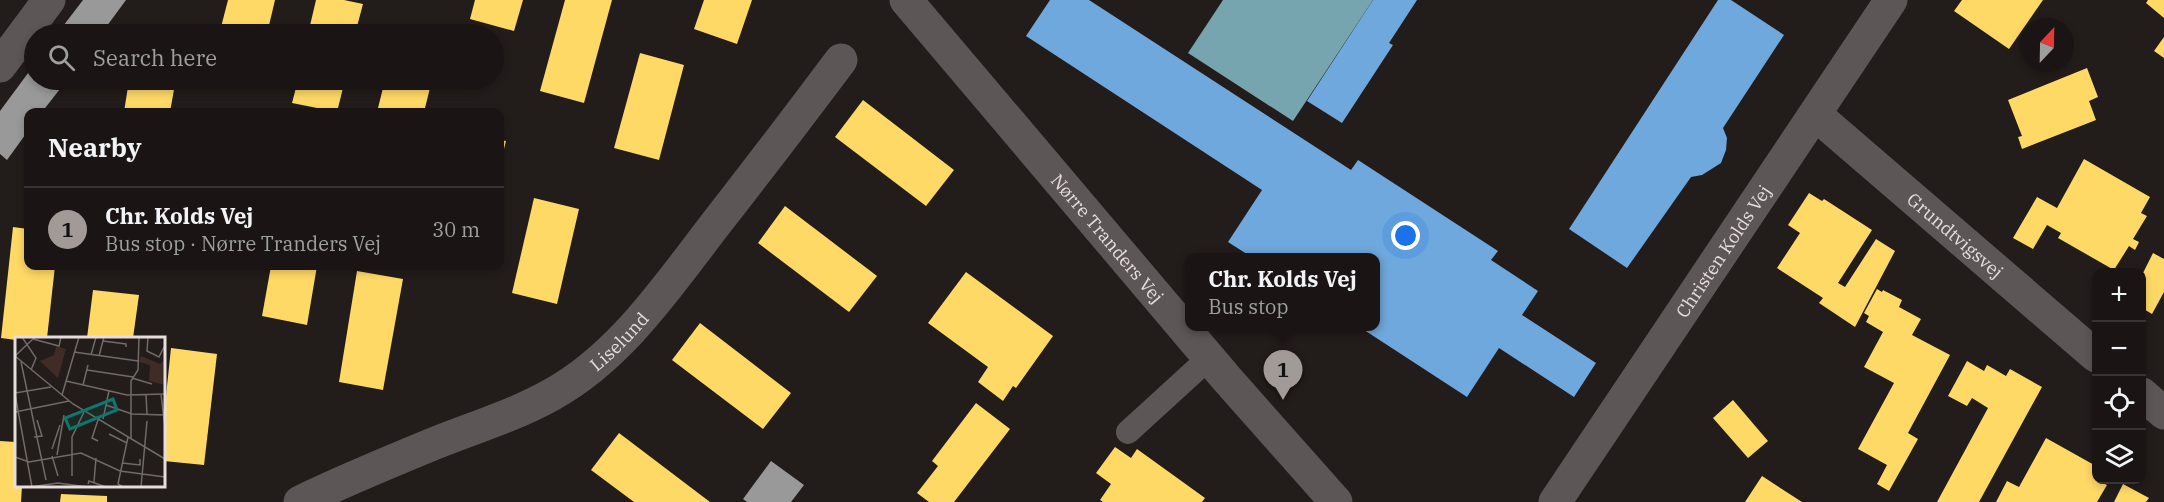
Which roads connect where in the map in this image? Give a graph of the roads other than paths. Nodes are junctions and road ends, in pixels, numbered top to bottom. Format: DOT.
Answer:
graph roads {
  1 [pos="49,0"];
  2 [pos="906,0"];
  3 [pos="1891,0"];
  4 [pos="31,24"];
  5 [pos="24,34"];
  6 [pos="842,60"];
  7 [pos="0,66"];
  8 [pos="1816,115"];
  9 [pos="1185,330"];
  10 [pos="1186,331"];
  11 [pos="2092,352"];
  12 [pos="1209,358"];
  13 [pos="2146,397"];
  14 [pos="2164,413"];
  15 [pos="1128,432"];
  16 [pos="1324,498"];
  17 [pos="300,502"];
  18 [pos="1555,502"];
  1 -- 4 [label="street"];
  2 -- 9 [label="street, Nørre Tranders Vej"];
  3 -- 8 [label="street, Christen Kolds Vej"];
  5 -- 7 [label="street"];
  6 -- 17 [label="street, Liselund"];
  8 -- 11 [label="street, Grundtvigsvej"];
  8 -- 18 [label="street, Christen Kolds Vej"];
  10 -- 12 [label="street, Nørre Tranders Vej"];
  12 -- 15 [label="lane"];
  12 -- 16 [label="street, Nørre Tranders Vej"];
  13 -- 14 [label="street"];
}
